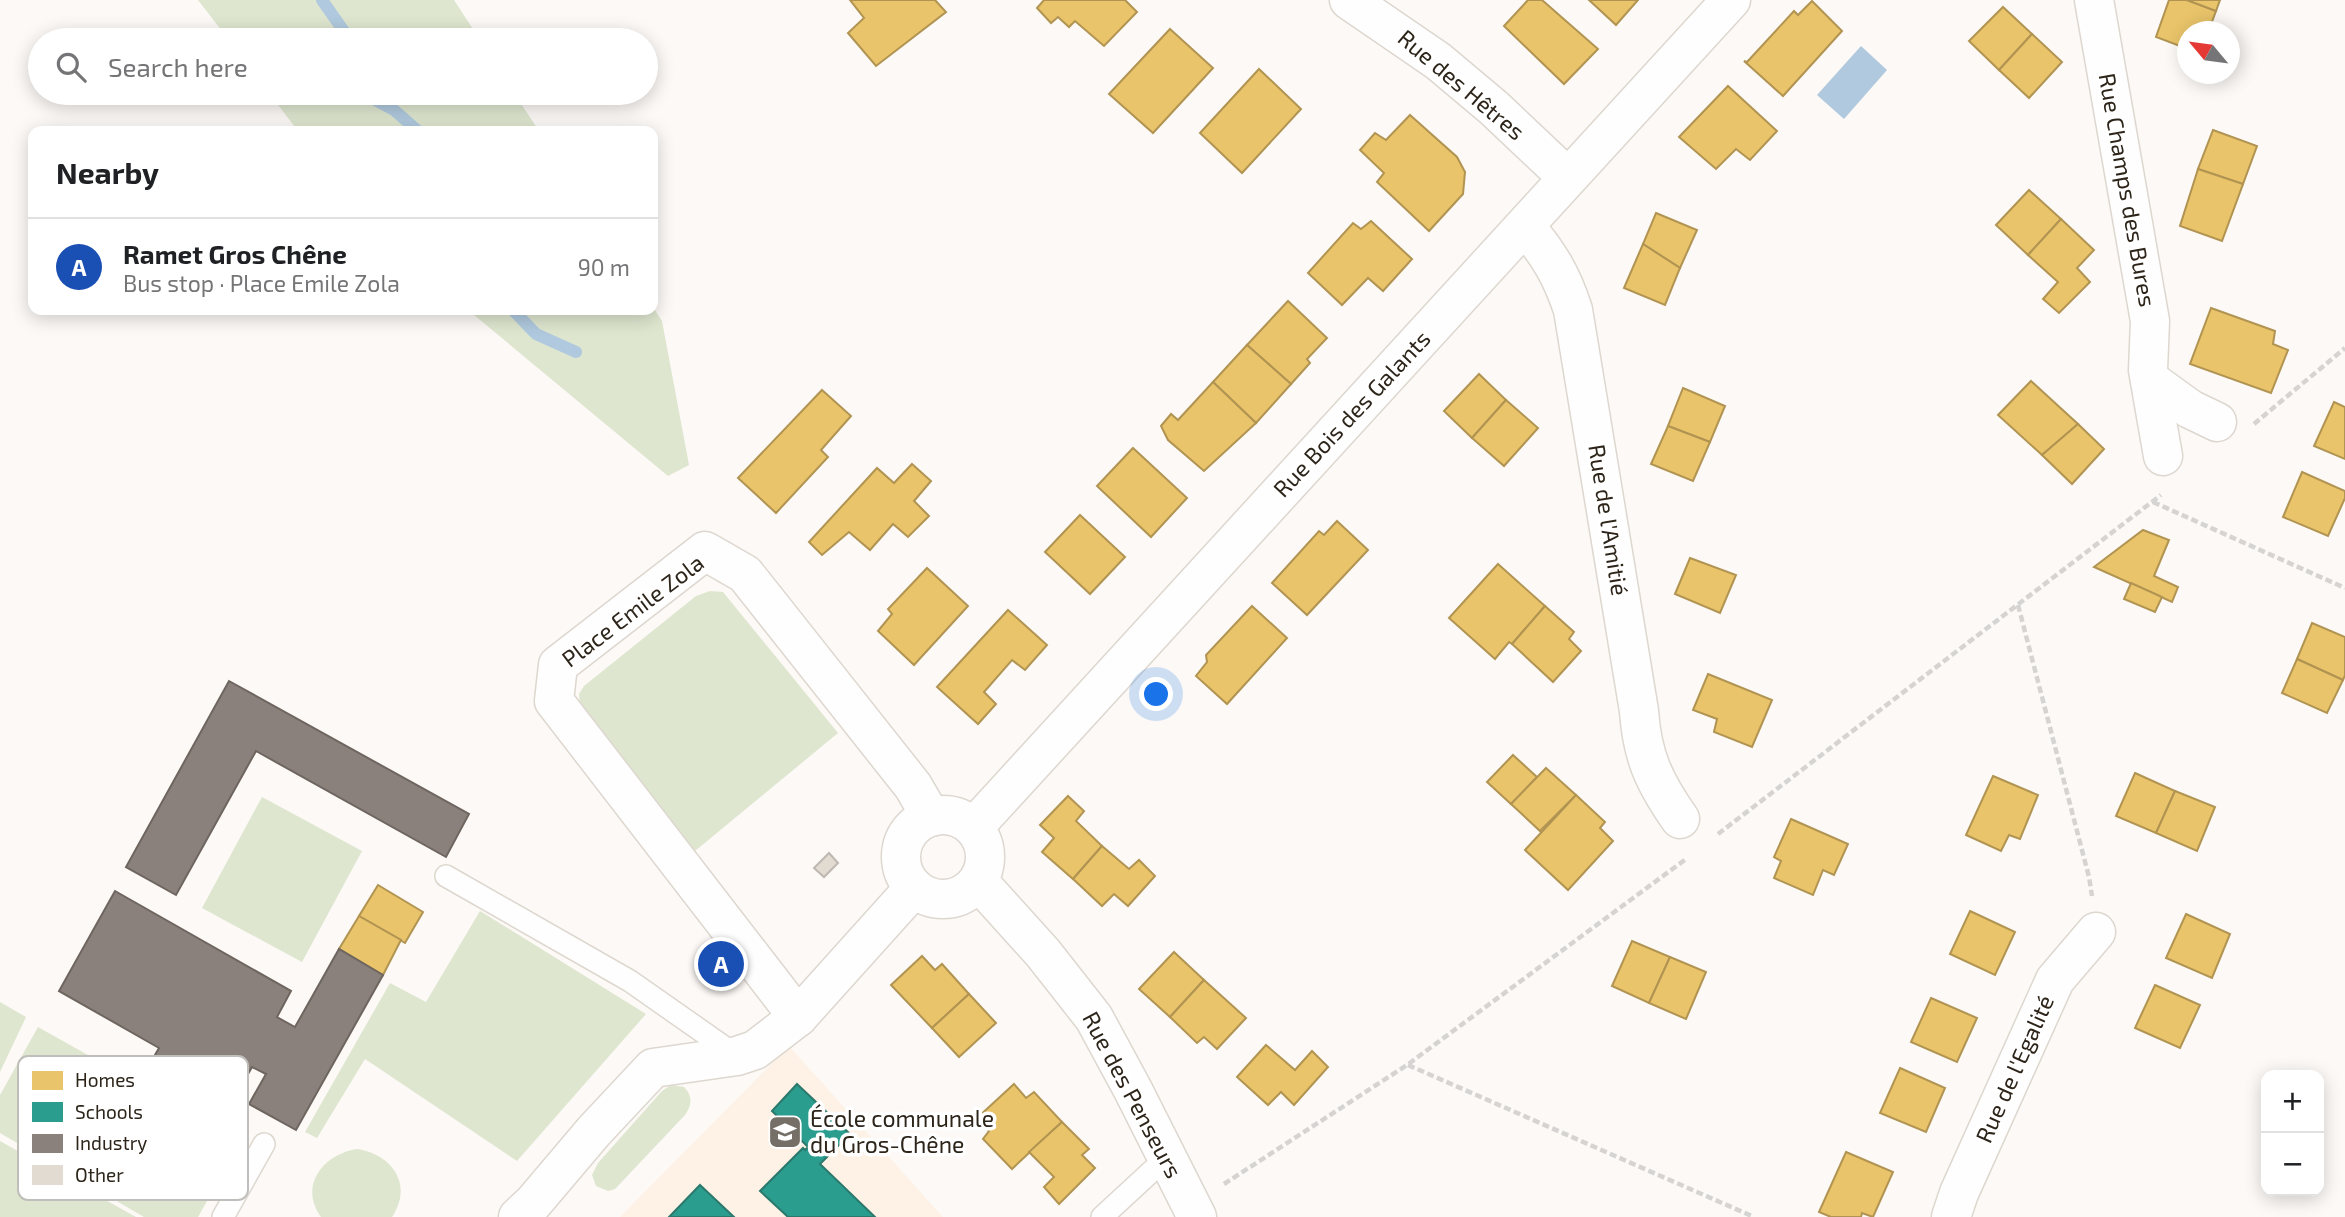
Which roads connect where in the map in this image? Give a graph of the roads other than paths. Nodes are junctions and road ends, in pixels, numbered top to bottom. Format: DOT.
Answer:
graph roads {
  1 [pos="1349,0"];
  2 [pos="1731,0"];
  3 [pos="2094,0"];
  4 [pos="1567,177"];
  5 [pos="1525,226"];
  6 [pos="2150,380"];
  7 [pos="2235,423"];
  8 [pos="2167,472"];
  9 [pos="931,817"];
  10 [pos="974,827"];
  11 [pos="1694,837"];
  12 [pos="446,876"];
  13 [pos="978,881"];
  14 [pos="914,888"];
  15 [pos="2096,932"];
  16 [pos="799,1017"];
  17 [pos="737,1056"];
  18 [pos="264,1144"];
  19 [pos="1167,1157"];
  20 [pos="248,1172"];
  21 [pos="233,1200"];
  22 [pos="1194,1211"];
  23 [pos="223,1217"];
  24 [pos="518,1217"];
  25 [pos="1102,1217"];
  26 [pos="1951,1217"];
  1 -- 4 [label="street, Rue des Hêtres"];
  2 -- 4 [label="street, Rue Bois des Galants"];
  3 -- 6 [label="street, Rue Champs des Bures"];
  4 -- 5 [label="street, Rue Bois des Galants"];
  5 -- 10 [label="street, Rue Bois des Galants"];
  5 -- 11 [label="street, Rue de l'Amitié"];
  6 -- 7 [label="street"];
  6 -- 8 [label="street, Rue Champs des Bures"];
  9 -- 10 [label="street"];
  9 -- 14 [label="street"];
  9 -- 16 [label="street, Place Emile Zola"];
  10 -- 13 [label="street"];
  12 -- 17 [label="lane"];
  13 -- 14 [label="street"];
  13 -- 19 [label="street, Rue des Penseurs"];
  14 -- 16 [label="street"];
  15 -- 26 [label="street, Rue de l'Egalité"];
  16 -- 17 [label="street"];
  17 -- 24 [label="street"];
  18 -- 20 [label="lane"];
  19 -- 22 [label="street, Rue des Penseurs"];
  19 -- 25 [label="lane"];
  21 -- 23 [label="lane"];
}
